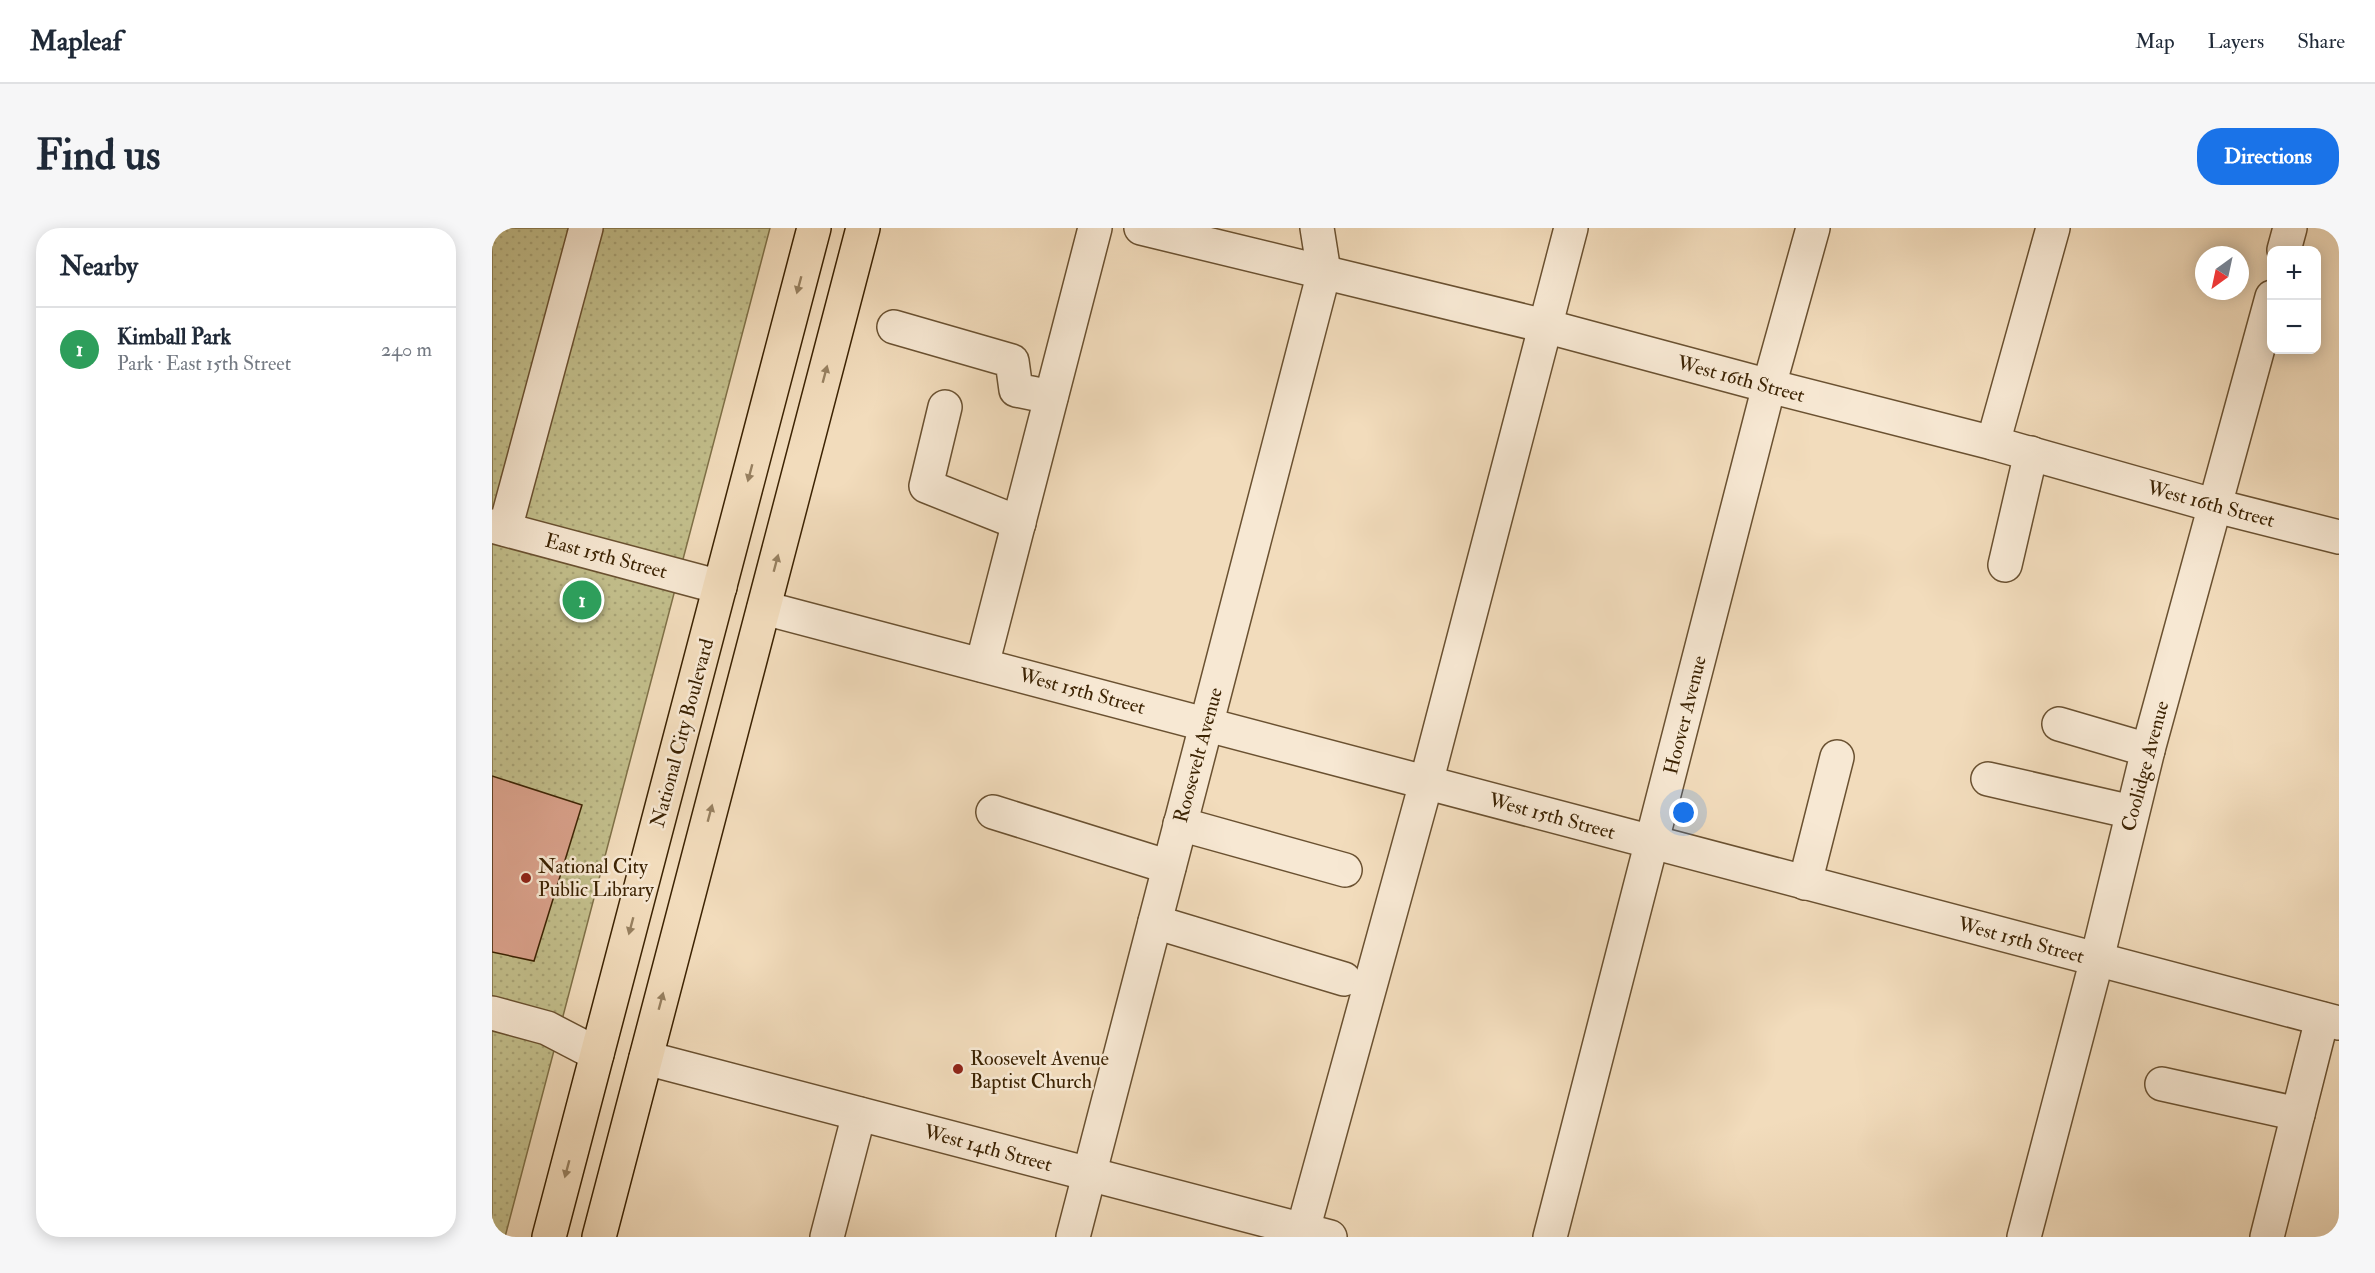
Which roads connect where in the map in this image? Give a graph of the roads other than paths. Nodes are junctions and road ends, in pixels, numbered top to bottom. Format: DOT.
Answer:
graph roads {
  1 [pos="585,228"];
  2 [pos="814,228"];
  3 [pos="863,228"];
  4 [pos="1095,228"];
  5 [pos="1142,228"];
  6 [pos="1317,228"];
  7 [pos="1571,228"];
  8 [pos="1813,228"];
  9 [pos="2053,228"];
  10 [pos="2290,228"];
  11 [pos="2285,246"];
  12 [pos="1324,273"];
  13 [pos="2270,300"];
  14 [pos="1545,326"];
  15 [pos="894,327"];
  16 [pos="1769,386"];
  17 [pos="1051,397"];
  18 [pos="945,406"];
  19 [pos="1993,443"];
  20 [pos="2031,453"];
  21 [pos="2216,506"];
  22 [pos="1019,523"];
  23 [pos="499,528"];
  24 [pos="2339,537"];
  25 [pos="2005,565"];
  26 [pos="720,587"];
  27 [pos="764,608"];
  28 [pos="982,665"];
  29 [pos="1206,724"];
  30 [pos="2059,724"];
  31 [pos="2148,750"];
  32 [pos="1837,757"];
  33 [pos="1988,779"];
  34 [pos="1426,783"];
  35 [pos="993,812"];
  36 [pos="2132,812"];
  37 [pos="1180,824"];
  38 [pos="1652,842"];
  39 [pos="1169,867"];
  40 [pos="1345,870"];
  41 [pos="1805,883"];
  42 [pos="1155,922"];
  43 [pos="2097,959"];
  44 [pos="1344,979"];
  45 [pos="492,1013"];
  46 [pos="2330,1021"];
  47 [pos="597,1054"];
  48 [pos="646,1058"];
  49 [pos="2162,1084"];
  50 [pos="633,1112"];
  51 [pos="859,1114"];
  52 [pos="2298,1114"];
  53 [pos="1089,1174"];
  54 [pos="1311,1235"];
  55 [pos="549,1237"];
  56 [pos="599,1237"];
  57 [pos="827,1237"];
  58 [pos="1072,1237"];
  59 [pos="1550,1237"];
  60 [pos="2024,1237"];
  61 [pos="2267,1237"];
  1 -- 23 [label="street"];
  2 -- 26 [label="main road, National City Boulevard, one-way"];
  27 -- 3 [label="main road, one-way"];
  4 -- 17 [label="street"];
  5 -- 12 [label="street, West 16th Street"];
  6 -- 12 [label="street"];
  7 -- 14 [label="street"];
  8 -- 16 [label="street, Hoover Avenue"];
  9 -- 19 [label="street"];
  10 -- 11 [label="street"];
  12 -- 14 [label="street, West 16th Street"];
  12 -- 29 [label="street, Roosevelt Avenue"];
  13 -- 21 [label="street, Coolidge Avenue"];
  14 -- 16 [label="street, West 16th Street"];
  14 -- 34 [label="street"];
  15 -- 17 [label="street"];
  16 -- 19 [label="street, West 16th Street"];
  16 -- 38 [label="street, Hoover Avenue"];
  17 -- 22 [label="street"];
  18 -- 22 [label="street"];
  19 -- 20 [label="street, West 16th Street"];
  20 -- 21 [label="street, West 16th Street"];
  20 -- 25 [label="street"];
  21 -- 24 [label="street, West 16th Street"];
  21 -- 31 [label="street, Coolidge Avenue"];
  22 -- 28 [label="street"];
  23 -- 26 [label="street, East 15th Street"];
  26 -- 47 [label="main road, National City Boulevard, one-way"];
  27 -- 28 [label="street, West 15th Street"];
  48 -- 27 [label="main road, one-way"];
  28 -- 29 [label="street, West 15th Street"];
  29 -- 34 [label="street, West 15th Street"];
  29 -- 37 [label="street, Roosevelt Avenue"];
  30 -- 31 [label="street"];
  31 -- 36 [label="street, Coolidge Avenue"];
  32 -- 41 [label="street"];
  33 -- 36 [label="street"];
  34 -- 38 [label="street, West 15th Street"];
  34 -- 54 [label="street"];
  35 -- 39 [label="street"];
  36 -- 43 [label="street, Coolidge Avenue"];
  37 -- 39 [label="street, Roosevelt Avenue"];
  37 -- 40 [label="street"];
  38 -- 41 [label="street, West 15th Street"];
  38 -- 59 [label="street, Hoover Avenue"];
  39 -- 42 [label="street, Roosevelt Avenue"];
  41 -- 43 [label="street, West 15th Street"];
  42 -- 44 [label="street"];
  42 -- 53 [label="street, Roosevelt Avenue"];
  43 -- 46 [label="street, West 15th Street"];
  43 -- 60 [label="street, Coolidge Avenue"];
  45 -- 47 [label="street"];
  46 -- 52 [label="street"];
  47 -- 50 [label="main road"];
  47 -- 55 [label="main road, National City Boulevard, one-way"];
  48 -- 50 [label="main road"];
  48 -- 51 [label="street, West 14th Street"];
  49 -- 52 [label="street"];
  50 -- 56 [label="main road"];
  51 -- 53 [label="street, West 14th Street"];
  51 -- 57 [label="street"];
  52 -- 61 [label="street"];
  53 -- 54 [label="street, West 14th Street"];
  53 -- 58 [label="street, Roosevelt Avenue"];
}
